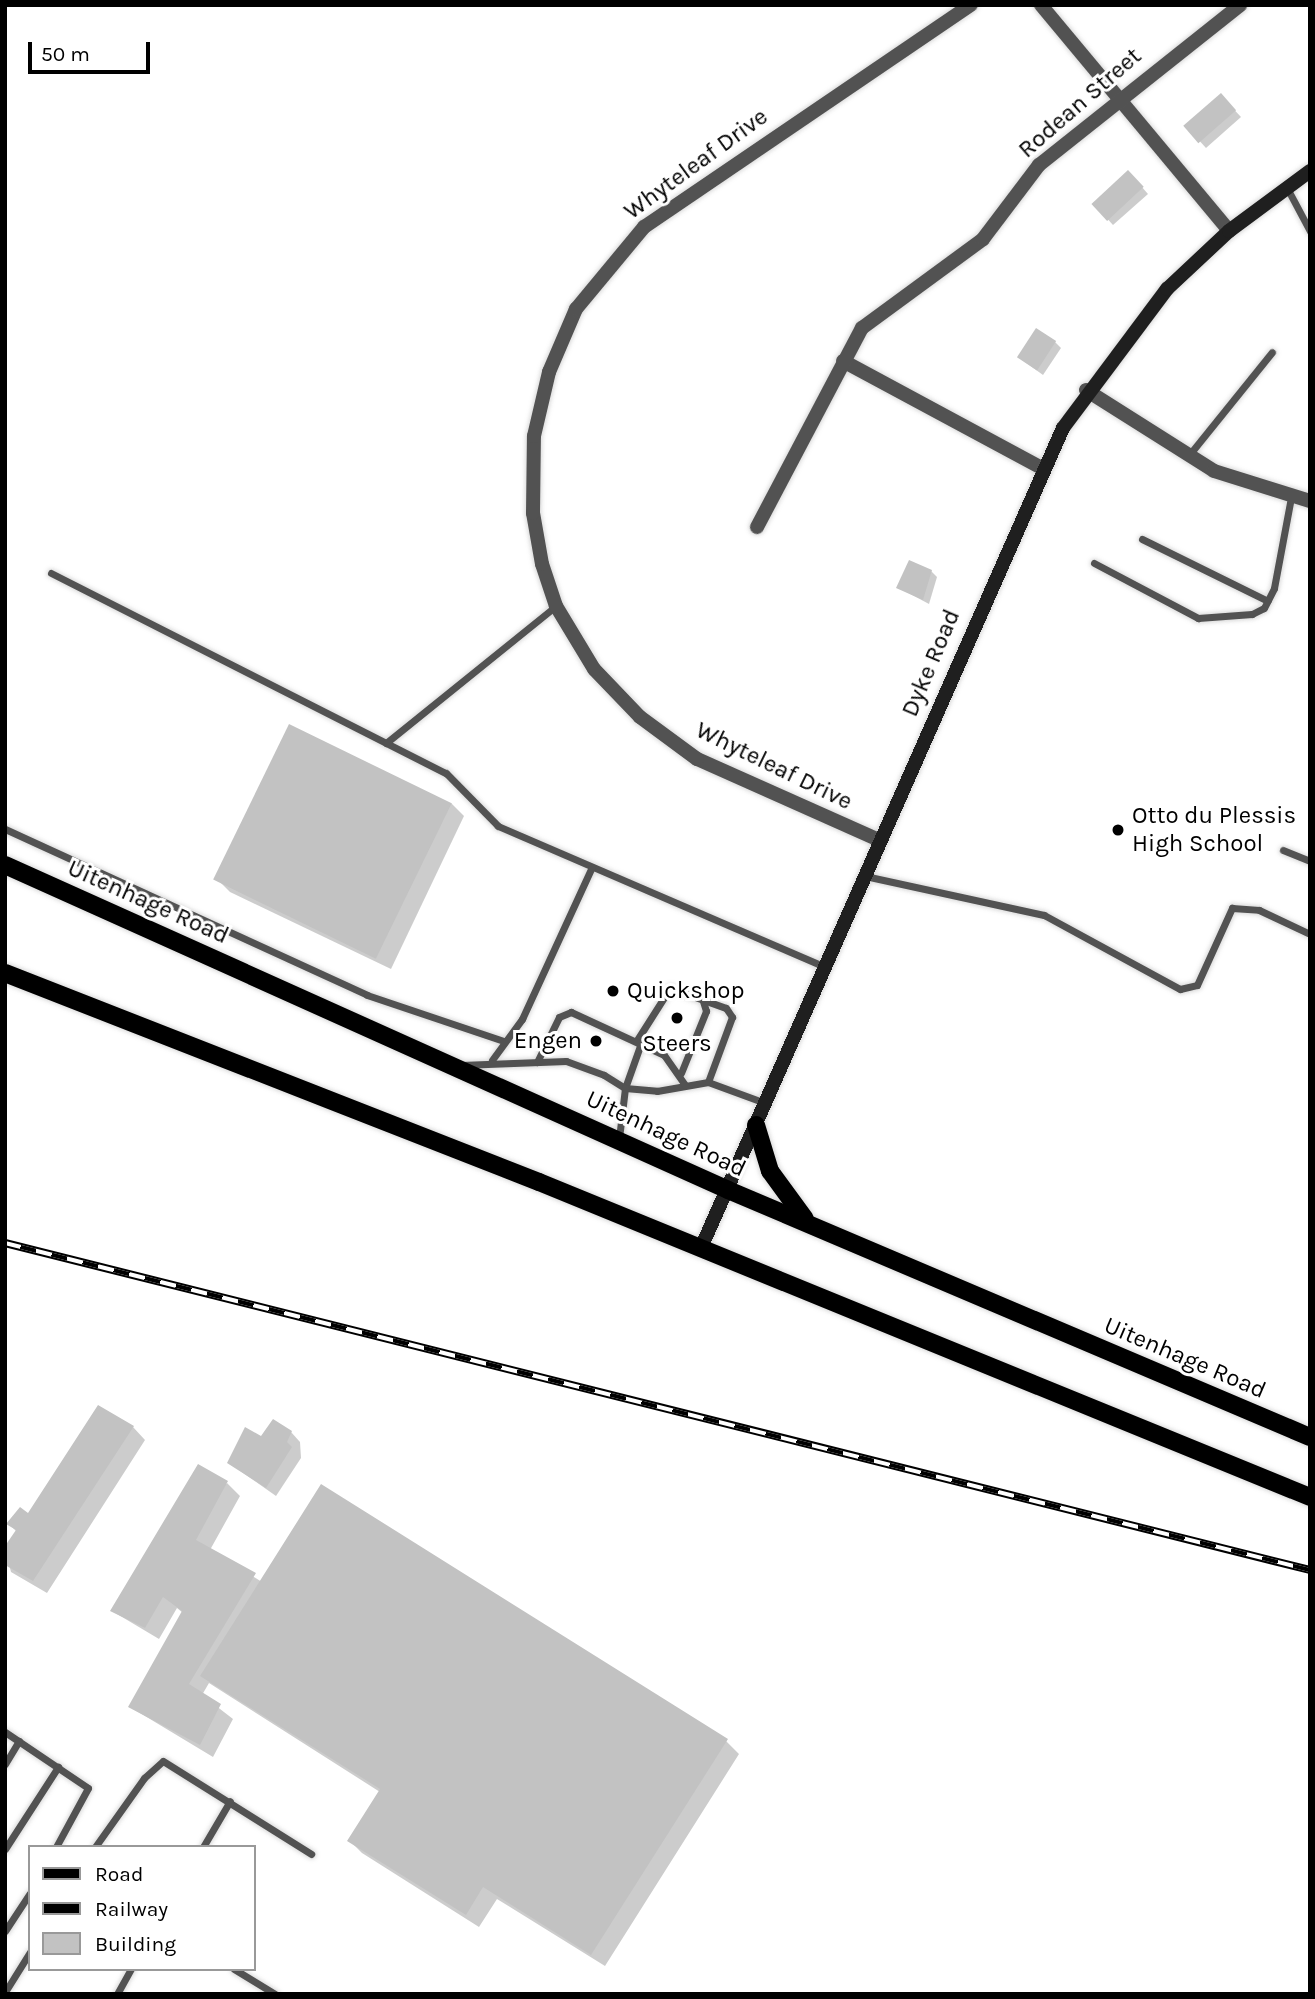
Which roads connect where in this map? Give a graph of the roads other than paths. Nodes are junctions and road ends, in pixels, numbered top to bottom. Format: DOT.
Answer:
graph roads {
  1 [pos="971,5"];
  2 [pos="1041,5"];
  3 [pos="1240,5"];
  4 [pos="1118,97"];
  5 [pos="1310,171"];
  6 [pos="1286,187"];
  7 [pos="1228,231"];
  8 [pos="1310,231"];
  9 [pos="1272,352"];
  10 [pos="843,361"];
  11 [pos="1086,390"];
  12 [pos="1189,456"];
  13 [pos="1042,468"];
  14 [pos="1290,497"];
  15 [pos="1310,501"];
  16 [pos="757,527"];
  17 [pos="1142,539"];
  18 [pos="1094,564"];
  19 [pos="51,573"];
  20 [pos="1268,601"];
  21 [pos="556,606"];
  22 [pos="386,743"];
  23 [pos="5,829"];
  24 [pos="879,840"];
  25 [pos="1283,850"];
  26 [pos="1310,861"];
  27 [pos="5,865"];
  28 [pos="592,867"];
  29 [pos="864,876"];
  30 [pos="1310,934"];
  31 [pos="825,967"];
  32 [pos="5,974"];
  33 [pos="702,998"];
  34 [pos="504,1041"];
  35 [pos="639,1042"];
  36 [pos="492,1060"];
  37 [pos="537,1062"];
  38 [pos="457,1066"];
  39 [pos="681,1073"];
  40 [pos="708,1082"];
  41 [pos="685,1085"];
  42 [pos="625,1088"];
  43 [pos="766,1103"];
  44 [pos="757,1125"];
  45 [pos="619,1138"];
  46 [pos="728,1190"];
  47 [pos="810,1224"];
  48 [pos="701,1248"];
  49 [pos="1310,1437"];
  50 [pos="1310,1497"];
  51 [pos="5,1732"];
  52 [pos="19,1741"];
  53 [pos="5,1764"];
  54 [pos="58,1767"];
  55 [pos="230,1801"];
  56 [pos="57,1845"];
  57 [pos="96,1845"];
  58 [pos="205,1845"];
  59 [pos="5,1849"];
  60 [pos="311,1854"];
  61 [pos="28,1897"];
  62 [pos="5,1931"];
  63 [pos="28,1955"];
  64 [pos="130,1971"];
  65 [pos="237,1971"];
  66 [pos="5,1992"];
  67 [pos="117,1994"];
  68 [pos="275,1994"];
  1 -- 21 [label="street, Whyteleaf Drive"];
  2 -- 4 [label="street"];
  3 -- 4 [label="street, Rodean Street"];
  4 -- 7 [label="street"];
  4 -- 10 [label="street, Rodean Street"];
  5 -- 6 [label="street, Dyke Road"];
  6 -- 7 [label="street, Dyke Road"];
  6 -- 8 [label="lane"];
  7 -- 11 [label="street, Dyke Road"];
  9 -- 12 [label="lane"];
  10 -- 13 [label="street"];
  10 -- 16 [label="street, Rodean Street"];
  11 -- 12 [label="street"];
  11 -- 13 [label="street, Dyke Road"];
  12 -- 14 [label="street"];
  13 -- 24 [label="street, Dyke Road"];
  14 -- 15 [label="street"];
  14 -- 20 [label="lane"];
  17 -- 20 [label="lane"];
  18 -- 20 [label="lane"];
  19 -- 22 [label="lane"];
  21 -- 22 [label="lane"];
  21 -- 24 [label="street, Whyteleaf Drive"];
  22 -- 28 [label="lane"];
  23 -- 34 [label="lane"];
  24 -- 29 [label="street, Dyke Road"];
  25 -- 26 [label="lane"];
  27 -- 38 [label="main road, Uitenhage Road"];
  28 -- 31 [label="lane"];
  28 -- 34 [label="lane"];
  29 -- 30 [label="lane"];
  29 -- 31 [label="street, Dyke Road"];
  31 -- 43 [label="street, Dyke Road"];
  32 -- 48 [label="main road"];
  33 -- 35 [label="lane"];
  33 -- 39 [label="lane"];
  33 -- 40 [label="lane"];
  34 -- 36 [label="lane"];
  35 -- 37 [label="lane"];
  35 -- 39 [label="lane"];
  35 -- 42 [label="lane"];
  36 -- 37 [label="lane"];
  36 -- 38 [label="lane"];
  37 -- 42 [label="lane"];
  38 -- 45 [label="main road, Uitenhage Road"];
  39 -- 41 [label="lane"];
  40 -- 41 [label="lane"];
  40 -- 43 [label="lane"];
  41 -- 42 [label="lane"];
  42 -- 45 [label="lane"];
  43 -- 44 [label="street, Dyke Road"];
  44 -- 46 [label="street, Dyke Road"];
  44 -- 47 [label="main road"];
  45 -- 46 [label="main road, Uitenhage Road"];
  46 -- 47 [label="main road, Uitenhage Road"];
  46 -- 48 [label="street, Dyke Road"];
  47 -- 49 [label="main road, Uitenhage Road"];
  48 -- 50 [label="main road"];
  51 -- 52 [label="lane"];
  52 -- 53 [label="lane"];
  52 -- 54 [label="lane"];
  54 -- 56 [label="lane"];
  54 -- 59 [label="lane"];
  55 -- 57 [label="lane"];
  55 -- 58 [label="lane"];
  55 -- 60 [label="lane"];
  61 -- 62 [label="lane"];
  63 -- 66 [label="lane"];
  64 -- 67 [label="lane"];
  65 -- 68 [label="lane"];
}
